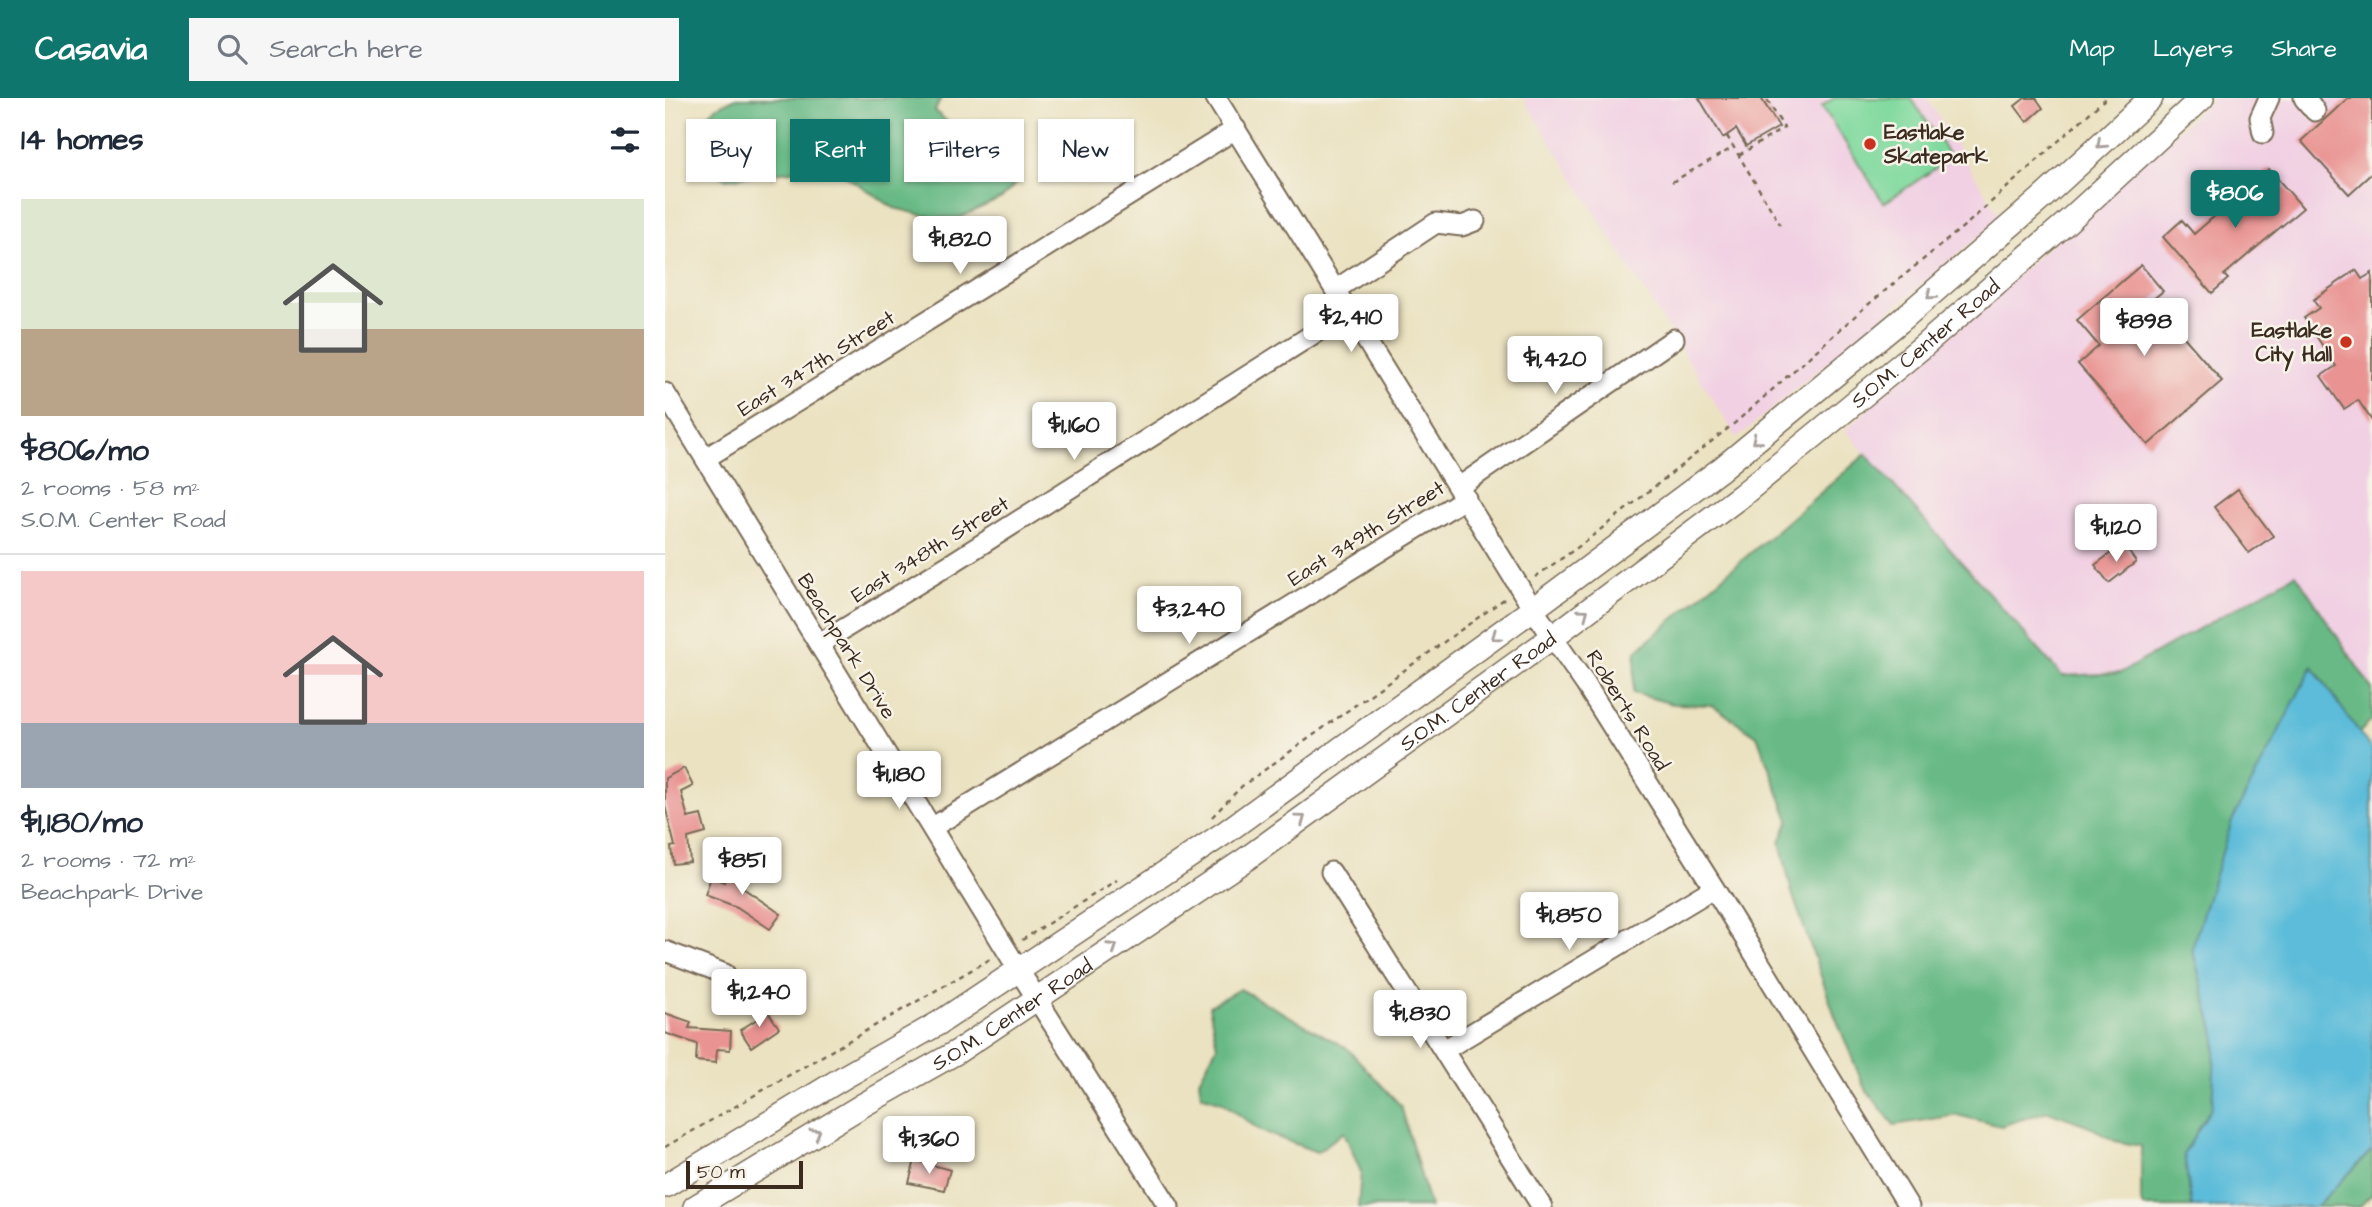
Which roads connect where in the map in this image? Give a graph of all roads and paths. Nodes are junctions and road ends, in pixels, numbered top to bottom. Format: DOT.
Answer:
graph roads {
  1 [pos="1216,98"];
  2 [pos="1766,98"];
  3 [pos="2106,98"];
  4 [pos="2151,98"];
  5 [pos="2202,98"];
  6 [pos="2269,98"];
  7 [pos="1235,129"];
  8 [pos="2263,133"];
  9 [pos="1727,136"];
  10 [pos="1734,146"];
  11 [pos="1739,155"];
  12 [pos="1672,182"];
  13 [pos="1475,221"];
  14 [pos="1780,224"];
  15 [pos="1335,290"];
  16 [pos="1348,312"];
  17 [pos="1674,339"];
  18 [pos="665,393"];
  19 [pos="706,458"];
  20 [pos="1462,493"];
  21 [pos="1538,575"];
  22 [pos="1507,597"];
  23 [pos="1534,608"];
  24 [pos="1554,636"];
  25 [pos="819,644"];
  26 [pos="1207,823"];
  27 [pos="933,827"];
  28 [pos="1331,872"];
  29 [pos="1117,880"];
  30 [pos="1714,888"];
  31 [pos="1020,941"];
  32 [pos="665,951"];
  33 [pos="995,957"];
  34 [pos="1018,969"];
  35 [pos="725,974"];
  36 [pos="1037,997"];
  37 [pos="1444,1050"];
  38 [pos="665,1147"];
  39 [pos="665,1186"];
  40 [pos="695,1207"];
  41 [pos="1169,1207"];
  42 [pos="1542,1207"];
  43 [pos="1909,1207"];
  1 -- 7 [label="street, Roberts Road"];
  2 -- 11 [label="path"];
  3 -- 21 [label="path"];
  4 -- 23 [label="main road, S.O.M. Center Road, one-way"];
  24 -- 5 [label="main road, S.O.M. Center Road, one-way"];
  6 -- 8 [label="street"];
  7 -- 15 [label="street, Roberts Road"];
  7 -- 19 [label="street, East 347th Street"];
  9 -- 10 [label="path"];
  10 -- 11 [label="path"];
  10 -- 12 [label="path"];
  11 -- 14 [label="path"];
  13 -- 15 [label="street"];
  15 -- 16 [label="street, Roberts Road"];
  16 -- 20 [label="street, Roberts Road"];
  16 -- 25 [label="street, East 348th Street"];
  17 -- 20 [label="street, East 349th Street"];
  18 -- 19 [label="street, Beachpark Drive"];
  19 -- 25 [label="street, Beachpark Drive"];
  20 -- 23 [label="street, Roberts Road"];
  20 -- 27 [label="street, East 349th Street"];
  22 -- 26 [label="path"];
  23 -- 24 [label="street, Roberts Road"];
  23 -- 34 [label="main road, S.O.M. Center Road, one-way"];
  24 -- 30 [label="street, Roberts Road"];
  36 -- 24 [label="main road, S.O.M. Center Road, one-way"];
  25 -- 27 [label="street, Beachpark Drive"];
  27 -- 34 [label="street, Beachpark Drive"];
  28 -- 37 [label="street"];
  29 -- 31 [label="path"];
  30 -- 37 [label="street"];
  30 -- 43 [label="street, Roberts Road"];
  32 -- 35 [label="street"];
  33 -- 38 [label="path"];
  34 -- 36 [label="street, Beachpark Drive"];
  34 -- 39 [label="main road, S.O.M. Center Road"];
  40 -- 36 [label="main road, S.O.M. Center Road, one-way"];
  36 -- 41 [label="street, Beachpark Drive"];
  37 -- 42 [label="street"];
}
